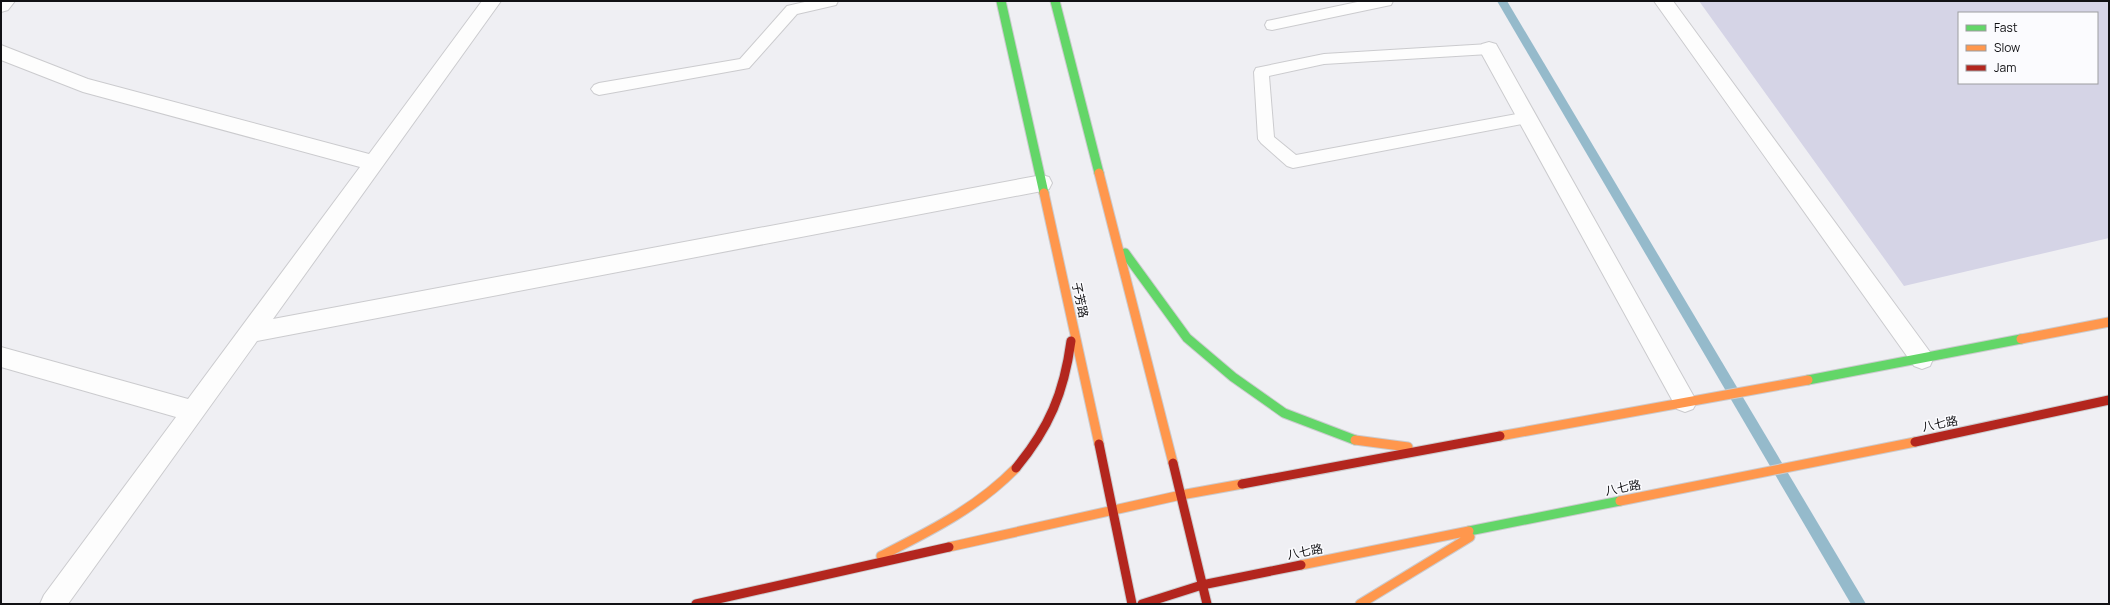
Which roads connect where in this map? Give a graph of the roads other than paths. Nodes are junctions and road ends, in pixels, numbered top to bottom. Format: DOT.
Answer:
graph roads {
  1 [pos="6,1"];
  2 [pos="492,1"];
  3 [pos="831,1"];
  4 [pos="1002,1"];
  5 [pos="1055,1"];
  6 [pos="1386,1"];
  7 [pos="1663,1"];
  8 [pos="1,5"];
  9 [pos="1272,25"];
  10 [pos="1489,49"];
  11 [pos="1,52"];
  12 [pos="599,89"];
  13 [pos="1528,118"];
  14 [pos="374,163"];
  15 [pos="1042,183"];
  16 [pos="1117,242"];
  17 [pos="2109,322"];
  18 [pos="1073,324"];
  19 [pos="250,333"];
  20 [pos="1,357"];
  21 [pos="1922,360"];
  22 [pos="2109,400"];
  23 [pos="1685,402"];
  24 [pos="194,411"];
  25 [pos="1429,449"];
  26 [pos="1181,495"];
  27 [pos="1114,511"];
  28 [pos="1484,529"];
  29 [pos="857,568"];
  30 [pos="1202,585"];
  31 [pos="53,604"];
  32 [pos="696,604"];
  33 [pos="1132,604"];
  34 [pos="1142,604"];
  35 [pos="1207,604"];
  36 [pos="1360,604"];
  1 -- 8 [label="street"];
  2 -- 14 [label="street"];
  3 -- 12 [label="lane"];
  4 -- 15 [label="main road, 子芳路"];
  5 -- 16 [label="main road"];
  6 -- 9 [label="lane"];
  7 -- 21 [label="street"];
  10 -- 13 [label="street"];
  10 -- 13 [label="lane"];
  11 -- 14 [label="street"];
  13 -- 23 [label="street"];
  14 -- 19 [label="street"];
  15 -- 18 [label="main road, 子芳路"];
  15 -- 19 [label="street"];
  16 -- 25 [label="main road"];
  16 -- 26 [label="main road"];
  17 -- 21 [label="main road"];
  18 -- 27 [label="main road, 子芳路"];
  18 -- 29 [label="main road"];
  19 -- 24 [label="street"];
  20 -- 24 [label="street"];
  21 -- 23 [label="main road"];
  22 -- 28 [label="main road, 八七路"];
  23 -- 25 [label="main road"];
  24 -- 31 [label="street"];
  25 -- 26 [label="main road"];
  26 -- 27 [label="main road"];
  26 -- 30 [label="main road"];
  27 -- 29 [label="main road"];
  27 -- 33 [label="main road, 子芳路"];
  28 -- 30 [label="main road, 八七路"];
  28 -- 36 [label="main road"];
  29 -- 32 [label="main road"];
  30 -- 34 [label="main road, 八七路"];
  30 -- 35 [label="main road"];
}
